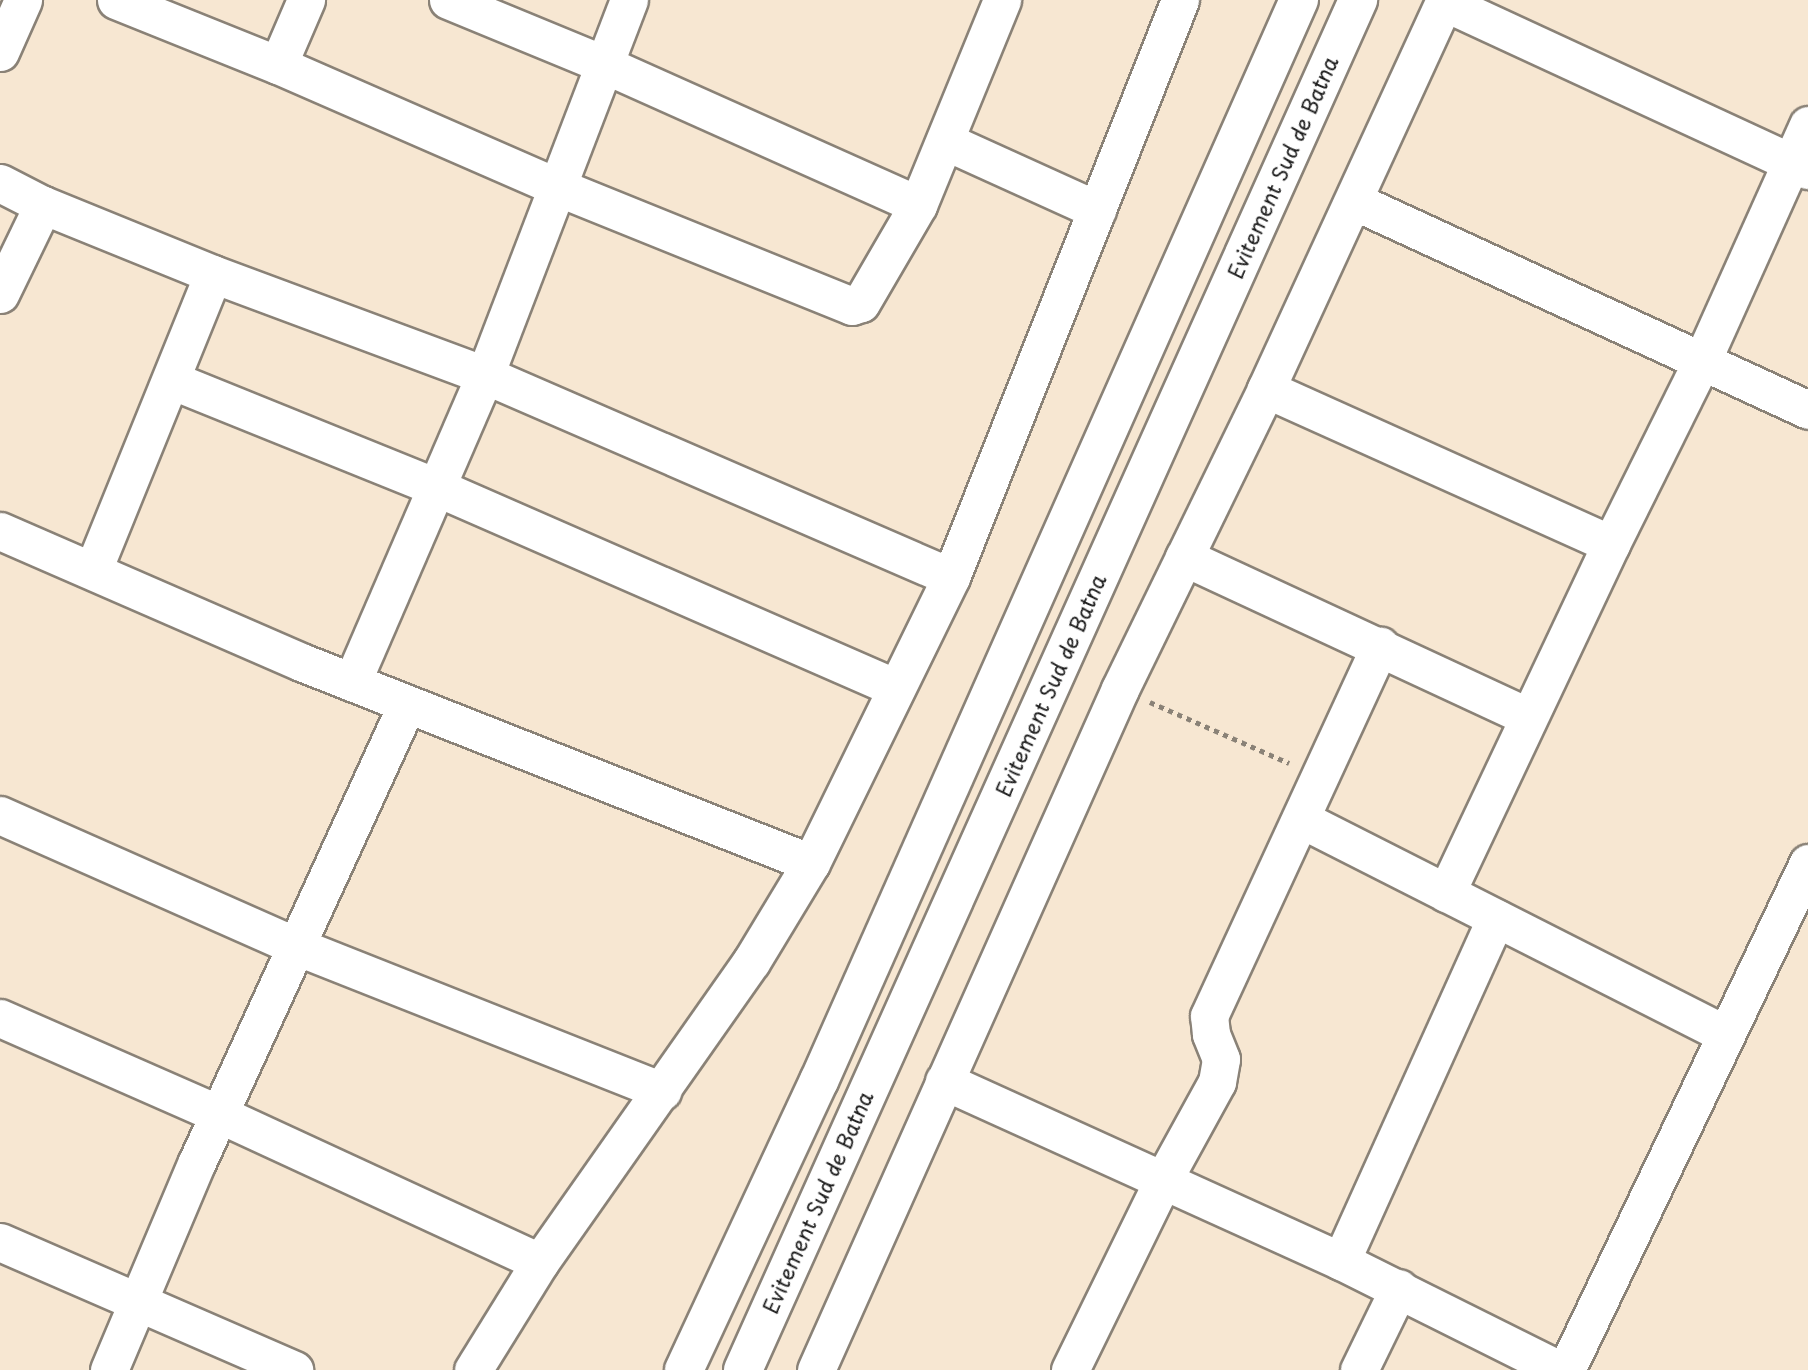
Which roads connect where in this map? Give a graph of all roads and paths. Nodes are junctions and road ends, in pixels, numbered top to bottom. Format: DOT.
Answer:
graph roads {
  1 [pos="23,0"];
  2 [pos="116,0"];
  3 [pos="306,0"];
  4 [pos="448,0"];
  5 [pos="629,0"];
  6 [pos="1180,0"];
  7 [pos="1299,0"];
  8 [pos="1358,0"];
  9 [pos="998,1"];
  10 [pos="1445,1"];
  11 [pos="0,52"];
  12 [pos="603,64"];
  13 [pos="278,65"];
  14 [pos="1808,125"];
  15 [pos="945,141"];
  16 [pos="1800,166"];
  17 [pos="0,183"];
  18 [pos="555,186"];
  19 [pos="1354,201"];
  20 [pos="43,205"];
  21 [pos="918,205"];
  22 [pos="1097,209"];
  23 [pos="213,274"];
  24 [pos="0,294"];
  25 [pos="1701,363"];
  26 [pos="485,374"];
  27 [pos="171,380"];
  28 [pos="1266,388"];
  29 [pos="1808,410"];
  30 [pos="436,487"];
  31 [pos="0,531"];
  32 [pos="1611,544"];
  33 [pos="1184,557"];
  34 [pos="93,570"];
  35 [pos="951,577"];
  36 [pos="1380,646"];
  37 [pos="352,682"];
  38 [pos="896,688"];
  39 [pos="1120,690"];
  40 [pos="407,704"];
  41 [pos="1528,717"];
  42 [pos="1317,776"];
  43 [pos="0,815"];
  44 [pos="1301,819"];
  45 [pos="811,863"];
  46 [pos="1808,863"];
  47 [pos="1446,892"];
  48 [pos="1496,918"];
  49 [pos="296,946"];
  50 [pos="0,1018"];
  51 [pos="1725,1034"];
  52 [pos="944,1081"];
  53 [pos="662,1091"];
  54 [pos="219,1114"];
  55 [pos="1163,1182"];
  56 [pos="0,1242"];
  57 [pos="1341,1261"];
  58 [pos="540,1262"];
  59 [pos="1399,1289"];
  60 [pos="138,1301"];
  61 [pos="109,1370"];
  62 [pos="294,1370"];
  63 [pos="473,1370"];
  64 [pos="684,1370"];
  65 [pos="743,1370"];
  66 [pos="816,1370"];
  67 [pos="1070,1370"];
  68 [pos="1359,1370"];
  69 [pos="1560,1370"];
  70 [pos="1566,1370"];
  1 -- 11 [label="street"];
  2 -- 13 [label="street"];
  3 -- 13 [label="street"];
  4 -- 12 [label="street"];
  5 -- 12 [label="street"];
  6 -- 22 [label="street"];
  7 -- 64 [label="highway"];
  8 -- 65 [label="highway, Evitement Sud de Batna"];
  9 -- 15 [label="street"];
  10 -- 16 [label="street"];
  10 -- 19 [label="street"];
  12 -- 18 [label="street"];
  12 -- 21 [label="street"];
  13 -- 18 [label="street"];
  14 -- 16 [label="street"];
  15 -- 21 [label="street"];
  15 -- 22 [label="street"];
  16 -- 25 [label="street"];
  17 -- 20 [label="street"];
  18 -- 21 [label="street"];
  18 -- 26 [label="street"];
  19 -- 25 [label="street"];
  19 -- 28 [label="street"];
  20 -- 23 [label="street"];
  20 -- 24 [label="street"];
  22 -- 35 [label="street"];
  23 -- 26 [label="street"];
  23 -- 27 [label="street"];
  25 -- 29 [label="street"];
  25 -- 32 [label="street"];
  26 -- 30 [label="street"];
  26 -- 35 [label="street"];
  27 -- 30 [label="street"];
  27 -- 34 [label="street"];
  28 -- 32 [label="street"];
  28 -- 33 [label="street"];
  30 -- 37 [label="street"];
  30 -- 38 [label="street"];
  31 -- 34 [label="street"];
  32 -- 41 [label="street"];
  33 -- 36 [label="street"];
  33 -- 39 [label="street"];
  34 -- 37 [label="street"];
  35 -- 38 [label="street"];
  36 -- 41 [label="street"];
  36 -- 42 [label="street"];
  37 -- 40 [label="street"];
  38 -- 45 [label="street"];
  39 -- 42 [label="path"];
  39 -- 52 [label="street"];
  40 -- 45 [label="street"];
  40 -- 49 [label="street"];
  41 -- 47 [label="street"];
  42 -- 44 [label="street"];
  43 -- 49 [label="street"];
  44 -- 47 [label="street"];
  44 -- 55 [label="street"];
  45 -- 53 [label="street"];
  46 -- 51 [label="street"];
  47 -- 48 [label="street"];
  48 -- 51 [label="street"];
  48 -- 57 [label="street"];
  49 -- 53 [label="street"];
  49 -- 54 [label="street"];
  50 -- 54 [label="street"];
  51 -- 70 [label="street"];
  52 -- 55 [label="street"];
  52 -- 66 [label="street"];
  53 -- 58 [label="street"];
  54 -- 58 [label="street"];
  54 -- 60 [label="street"];
  55 -- 57 [label="street"];
  55 -- 67 [label="street"];
  56 -- 60 [label="street"];
  57 -- 59 [label="street"];
  58 -- 63 [label="street"];
  59 -- 68 [label="street"];
  59 -- 69 [label="street"];
  60 -- 61 [label="street"];
  60 -- 62 [label="street"];
}
